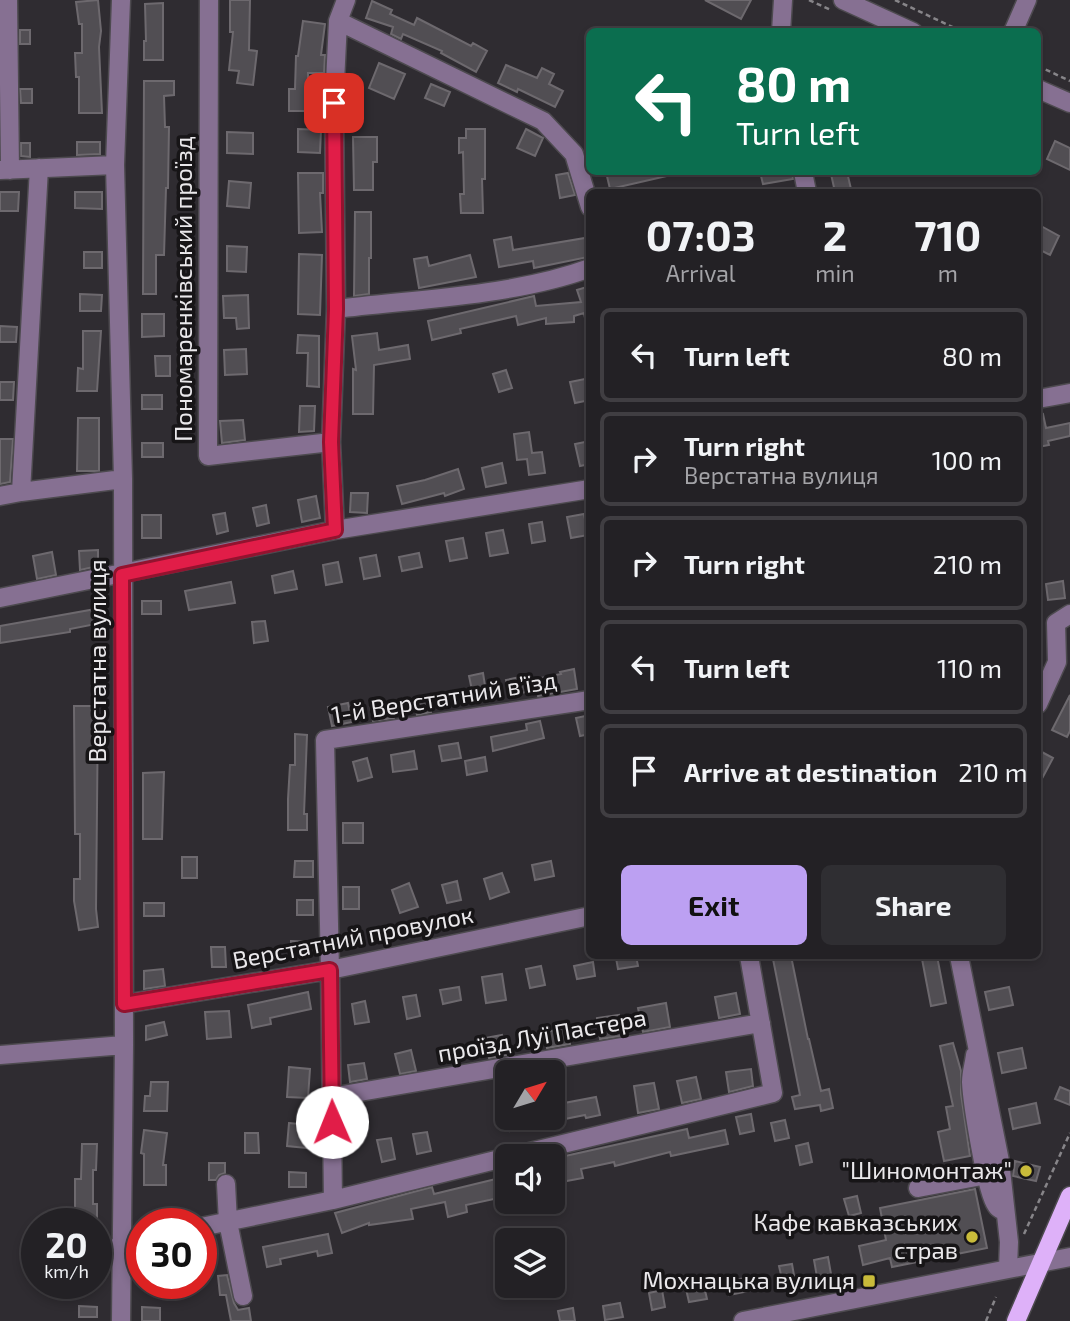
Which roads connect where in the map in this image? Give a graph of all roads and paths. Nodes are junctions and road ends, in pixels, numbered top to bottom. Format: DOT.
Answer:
graph roads {
  1 [pos="8,0"];
  2 [pos="121,0"];
  3 [pos="209,0"];
  4 [pos="346,0"];
  5 [pos="783,0"];
  6 [pos="843,0"];
  7 [pos="895,0"];
  8 [pos="1027,0"];
  9 [pos="338,21"];
  10 [pos="781,28"];
  11 [pos="903,28"];
  12 [pos="954,28"];
  13 [pos="1015,28"];
  14 [pos="1041,67"];
  15 [pos="1070,81"];
  16 [pos="1041,90"];
  17 [pos="1070,103"];
  18 [pos="115,165"];
  19 [pos="39,167"];
  20 [pos="5,170"];
  21 [pos="586,194"];
  22 [pos="586,269"];
  23 [pos="336,309"];
  24 [pos="1070,393"];
  25 [pos="1041,398"];
  26 [pos="331,442"];
  27 [pos="122,479"];
  28 [pos="586,490"];
  29 [pos="21,492"];
  30 [pos="0,496"];
  31 [pos="335,530"];
  32 [pos="122,575"];
  33 [pos="0,598"];
  34 [pos="1054,621"];
  35 [pos="1041,697"];
  36 [pos="586,700"];
  37 [pos="586,917"];
  38 [pos="750,959"];
  39 [pos="960,959"];
  40 [pos="330,970"];
  41 [pos="124,1004"];
  42 [pos="761,1023"];
  43 [pos="124,1045"];
  44 [pos="977,1045"];
  45 [pos="0,1055"];
  46 [pos="331,1097"];
  47 [pos="1070,1133"];
  48 [pos="562,1144"];
  49 [pos="495,1160"];
  50 [pos="987,1175"];
  51 [pos="226,1184"];
  52 [pos="918,1188"];
  53 [pos="1070,1196"];
  54 [pos="332,1200"];
  55 [pos="1006,1211"];
  56 [pos="228,1222"];
  57 [pos="217,1224"];
  58 [pos="1022,1237"];
  59 [pos="126,1243"];
  60 [pos="120,1244"];
  61 [pos="1070,1257"];
  62 [pos="1041,1262"];
  63 [pos="1008,1268"];
  64 [pos="243,1296"];
  65 [pos="996,1297"];
  66 [pos="121,1321"];
  67 [pos="748,1321"];
  68 [pos="986,1321"];
  69 [pos="1016,1321"];
  1 -- 20 [label="street"];
  2 -- 18 [label="street, Верстатна вулиця"];
  3 -- 26 [label="street, Пономаренківський проїзд"];
  4 -- 9 [label="street"];
  5 -- 10 [label="street"];
  6 -- 11 [label="street"];
  7 -- 12 [label="path"];
  8 -- 13 [label="street"];
  9 -- 21 [label="street"];
  9 -- 23 [label="street"];
  14 -- 15 [label="path"];
  16 -- 17 [label="street"];
  18 -- 19 [label="street"];
  18 -- 27 [label="street, Верстатна вулиця"];
  19 -- 20 [label="street"];
  19 -- 29 [label="street"];
  22 -- 23 [label="street"];
  23 -- 26 [label="street"];
  24 -- 25 [label="street"];
  26 -- 31 [label="street"];
  27 -- 29 [label="street"];
  27 -- 32 [label="street, Верстатна вулиця"];
  28 -- 31 [label="street"];
  29 -- 30 [label="street"];
  31 -- 32 [label="street"];
  32 -- 33 [label="street"];
  32 -- 41 [label="street, Верстатна вулиця"];
  34 -- 35 [label="street"];
  36 -- 40 [label="street, 1-й Верстатний в’їзд"];
  37 -- 40 [label="street, Верстатний провулок"];
  38 -- 42 [label="street"];
  39 -- 44 [label="street"];
  40 -- 41 [label="street, Верстатний провулок"];
  40 -- 46 [label="street"];
  41 -- 43 [label="street, Верстатна вулиця"];
  42 -- 46 [label="street, проїзд Луї Пастера"];
  42 -- 48 [label="street"];
  43 -- 45 [label="street"];
  43 -- 60 [label="street, Верстатна вулиця"];
  44 -- 50 [label="street"];
  44 -- 55 [label="street"];
  46 -- 54 [label="street"];
  47 -- 58 [label="path"];
  49 -- 54 [label="street"];
  50 -- 52 [label="street"];
  50 -- 55 [label="street"];
  51 -- 56 [label="street"];
  53 -- 62 [label="main road"];
  54 -- 56 [label="street"];
  55 -- 63 [label="street"];
  56 -- 57 [label="street"];
  56 -- 64 [label="street"];
  59 -- 60 [label="street"];
  60 -- 66 [label="street, Верстатна вулиця"];
  61 -- 62 [label="street"];
  62 -- 63 [label="street"];
  62 -- 69 [label="main road"];
  63 -- 67 [label="street"];
  65 -- 68 [label="path"];
}
